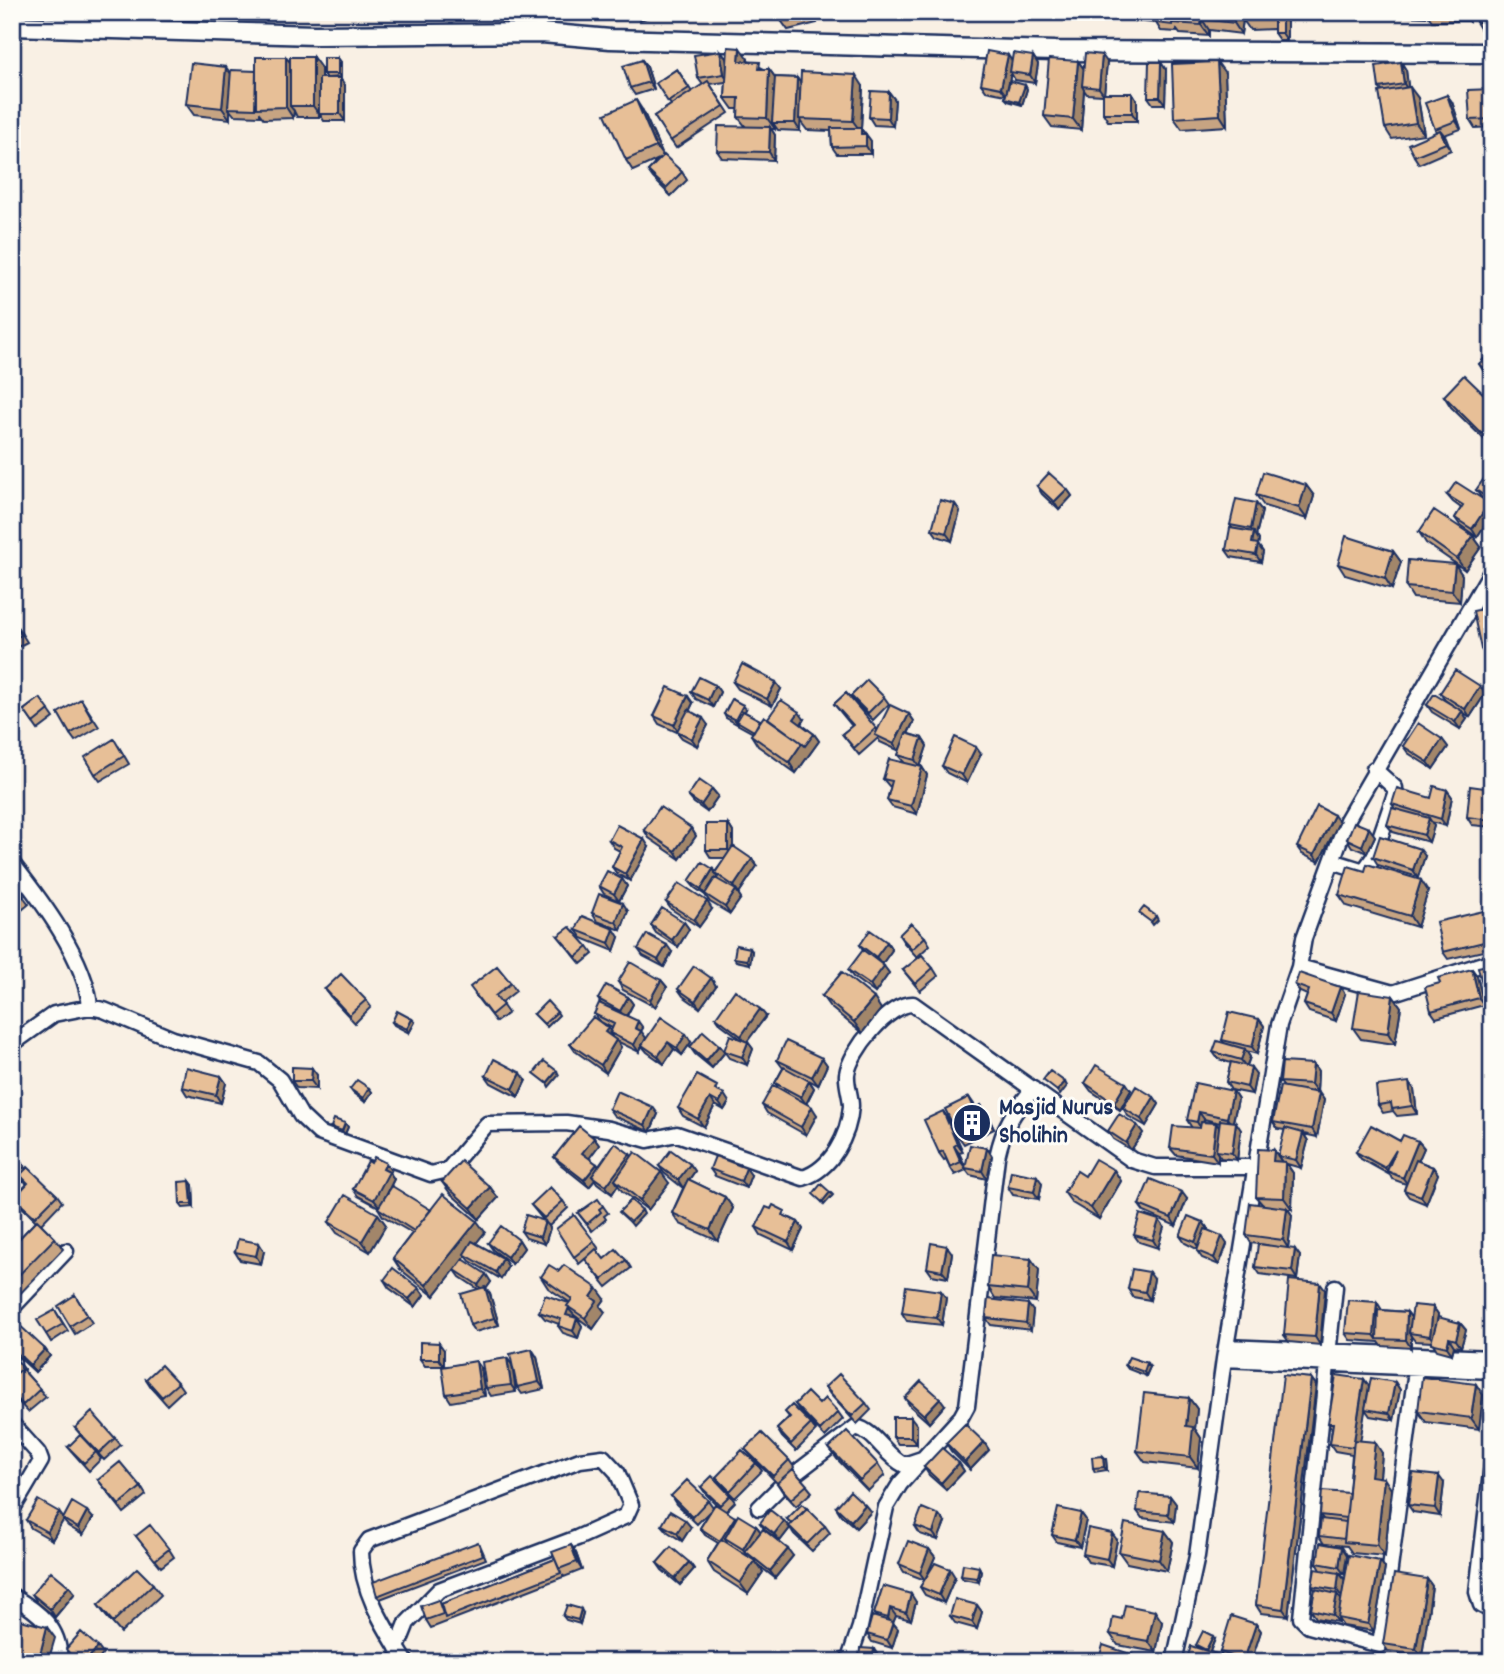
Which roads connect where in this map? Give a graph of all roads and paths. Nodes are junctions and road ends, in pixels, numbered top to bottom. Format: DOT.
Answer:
graph roads {
  1 [pos="12,26"];
  2 [pos="1492,53"];
  3 [pos="1492,570"];
  4 [pos="1374,769"];
  5 [pos="1332,861"];
  6 [pos="12,863"];
  7 [pos="1492,961"];
  8 [pos="1298,967"];
  9 [pos="90,1007"];
  10 [pos="12,1044"];
  11 [pos="1033,1089"];
  12 [pos="1254,1167"];
  13 [pos="66,1251"];
  14 [pos="1335,1287"];
  15 [pos="12,1308"];
  16 [pos="1330,1349"];
  17 [pos="1225,1353"];
  18 [pos="1492,1358"];
  19 [pos="1328,1365"];
  20 [pos="1416,1370"];
  21 [pos="1492,1371"];
  22 [pos="12,1424"];
  23 [pos="924,1458"];
  24 [pos="1492,1464"];
  25 [pos="759,1508"];
  26 [pos="12,1510"];
  27 [pos="12,1596"];
  28 [pos="1492,1611"];
  29 [pos="397,1648"];
  30 [pos="59,1662"];
  31 [pos="406,1662"];
  32 [pos="848,1662"];
  33 [pos="1174,1662"];
  1 -- 2 [label="street"];
  3 -- 4 [label="street"];
  4 -- 5 [label="street"];
  4 -- 5 [label="street"];
  5 -- 8 [label="street"];
  6 -- 9 [label="street"];
  7 -- 8 [label="street"];
  8 -- 12 [label="street"];
  9 -- 10 [label="street"];
  9 -- 11 [label="street"];
  11 -- 12 [label="street"];
  11 -- 23 [label="street"];
  12 -- 17 [label="street"];
  13 -- 15 [label="street"];
  14 -- 16 [label="street"];
  16 -- 17 [label="street"];
  16 -- 18 [label="street"];
  16 -- 19 [label="street"];
  17 -- 19 [label="street"];
  17 -- 33 [label="street"];
  19 -- 20 [label="street"];
  19 -- 20 [label="street"];
  20 -- 21 [label="street"];
  22 -- 26 [label="street"];
  23 -- 25 [label="street"];
  23 -- 32 [label="street"];
  24 -- 28 [label="street"];
  27 -- 30 [label="street"];
  29 -- 29 [label="street"];
  29 -- 31 [label="street"];
}
